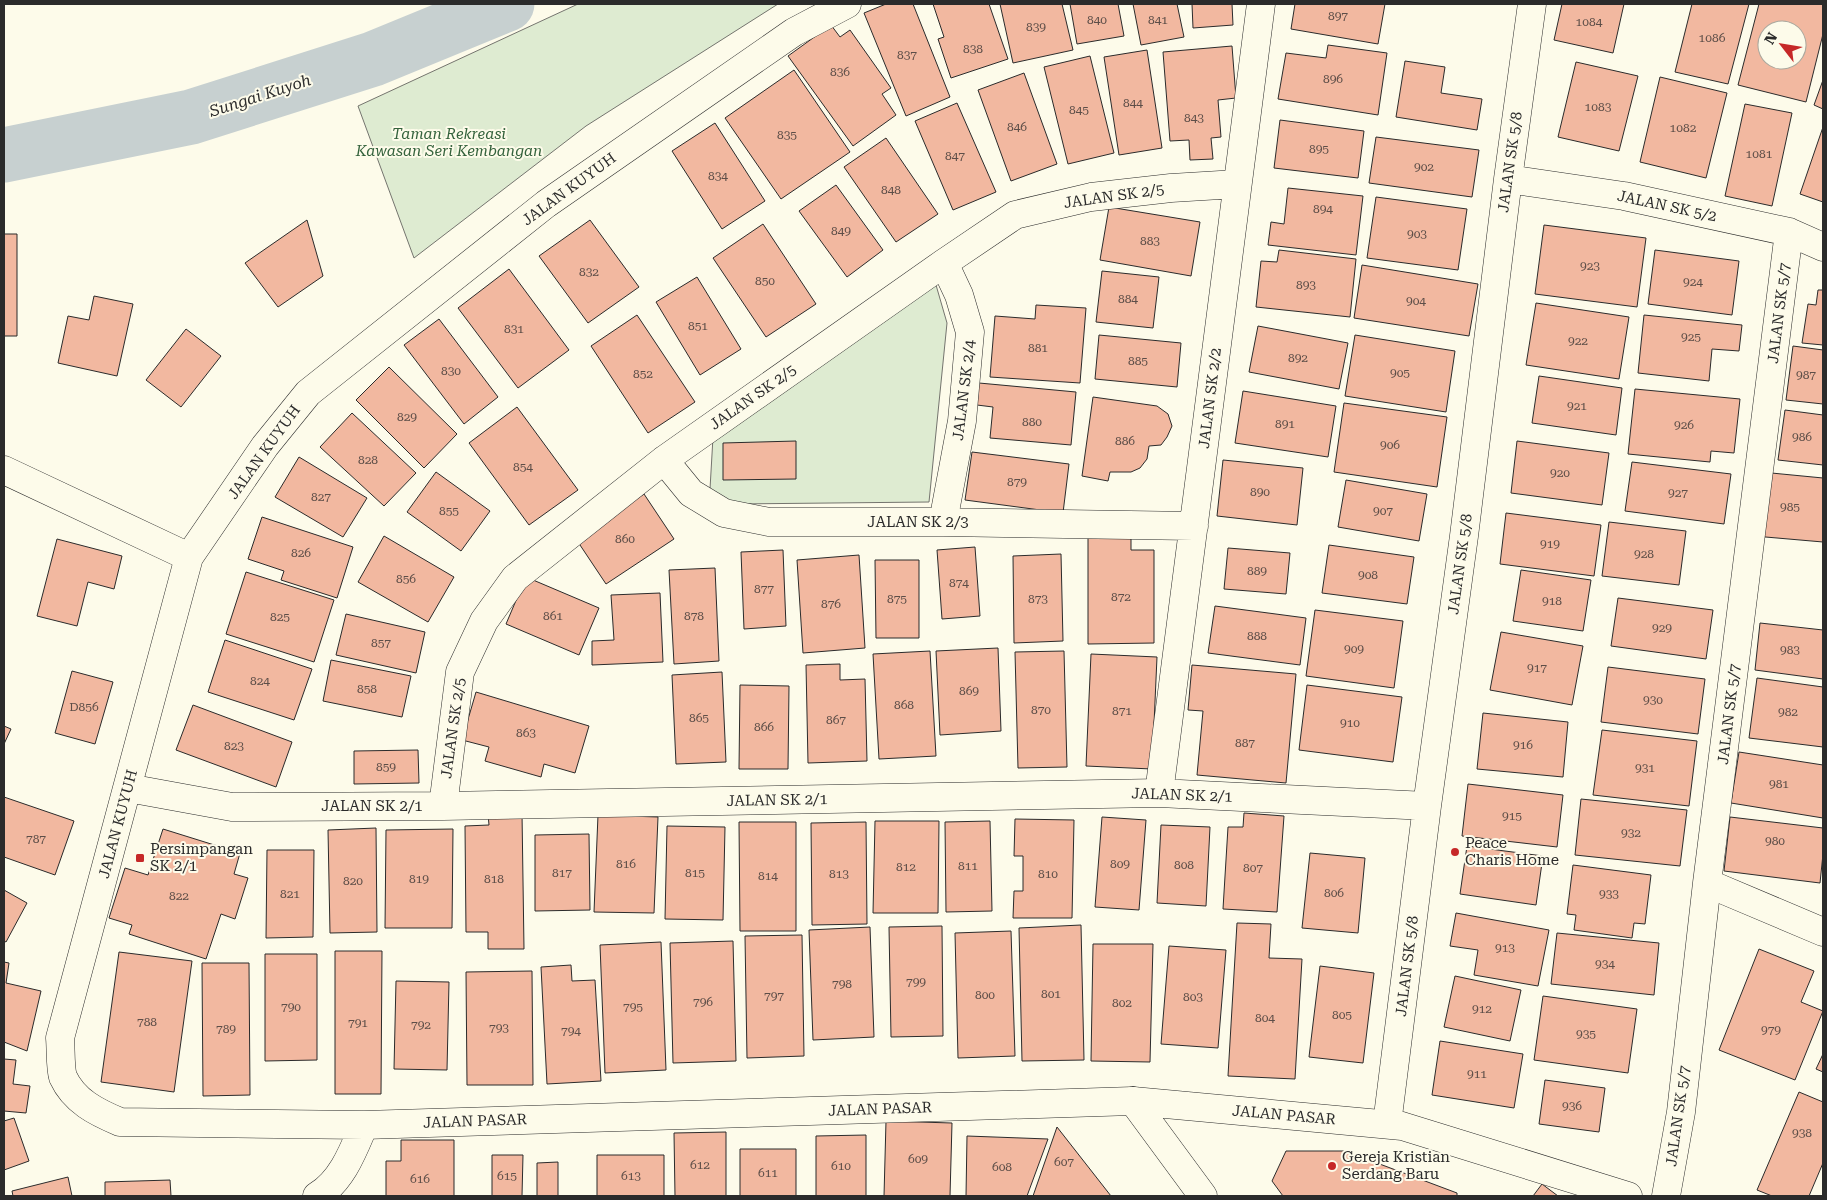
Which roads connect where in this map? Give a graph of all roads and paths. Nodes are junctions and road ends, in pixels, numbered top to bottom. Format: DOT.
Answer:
graph roads {
  1 [pos="847,4"];
  2 [pos="1261,4"];
  3 [pos="1532,4"];
  4 [pos="1508,180"];
  5 [pos="1237,184"];
  6 [pos="1789,232"];
  7 [pos="1823,247"];
  8 [pos="944,262"];
  9 [pos="664,460"];
  10 [pos="4,470"];
  11 [pos="943,522"];
  12 [pos="1194,526"];
  13 [pos="189,557"];
  14 [pos="128,788"];
  15 [pos="1159,793"];
  16 [pos="443,806"];
  17 [pos="1427,806"];
  18 [pos="1707,883"];
  19 [pos="1823,932"];
  20 [pos="1133,1101"];
  21 [pos="120,1122"];
  22 [pos="1387,1124"];
  23 [pos="364,1125"];
  24 [pos="317,1196"];
  25 [pos="1203,1196"];
  26 [pos="1628,1196"];
  27 [pos="1666,1196"];
  1 -- 13 [label="street, JALAN KUYUH"];
  2 -- 5 [label="street, JALAN SK 2/2"];
  3 -- 4 [label="street, JALAN SK 5/8"];
  4 -- 6 [label="street, JALAN SK 5/2"];
  4 -- 17 [label="street, JALAN SK 5/8"];
  5 -- 8 [label="street, JALAN SK 2/5"];
  5 -- 12 [label="street, JALAN SK 2/2"];
  6 -- 7 [label="street, JALAN SK 5/2"];
  6 -- 18 [label="street, JALAN SK 5/7"];
  8 -- 9 [label="street, JALAN SK 2/5"];
  8 -- 11 [label="street, JALAN SK 2/4"];
  9 -- 11 [label="street, JALAN SK 2/3"];
  9 -- 16 [label="street, JALAN SK 2/5"];
  10 -- 13 [label="street"];
  11 -- 12 [label="street, JALAN SK 2/3"];
  12 -- 15 [label="street, JALAN SK 2/2"];
  13 -- 14 [label="street, JALAN KUYUH"];
  14 -- 16 [label="street, JALAN SK 2/1"];
  14 -- 21 [label="street, JALAN KUYUH"];
  15 -- 16 [label="street, JALAN SK 2/1"];
  15 -- 17 [label="street, JALAN SK 2/1"];
  17 -- 22 [label="street, JALAN SK 5/8"];
  18 -- 19 [label="street"];
  18 -- 27 [label="street, JALAN SK 5/7"];
  20 -- 22 [label="street, JALAN PASAR"];
  20 -- 23 [label="street, JALAN PASAR"];
  20 -- 25 [label="street"];
  21 -- 23 [label="street, JALAN PASAR"];
  22 -- 26 [label="street, JALAN PASAR"];
  23 -- 24 [label="street"];
}
